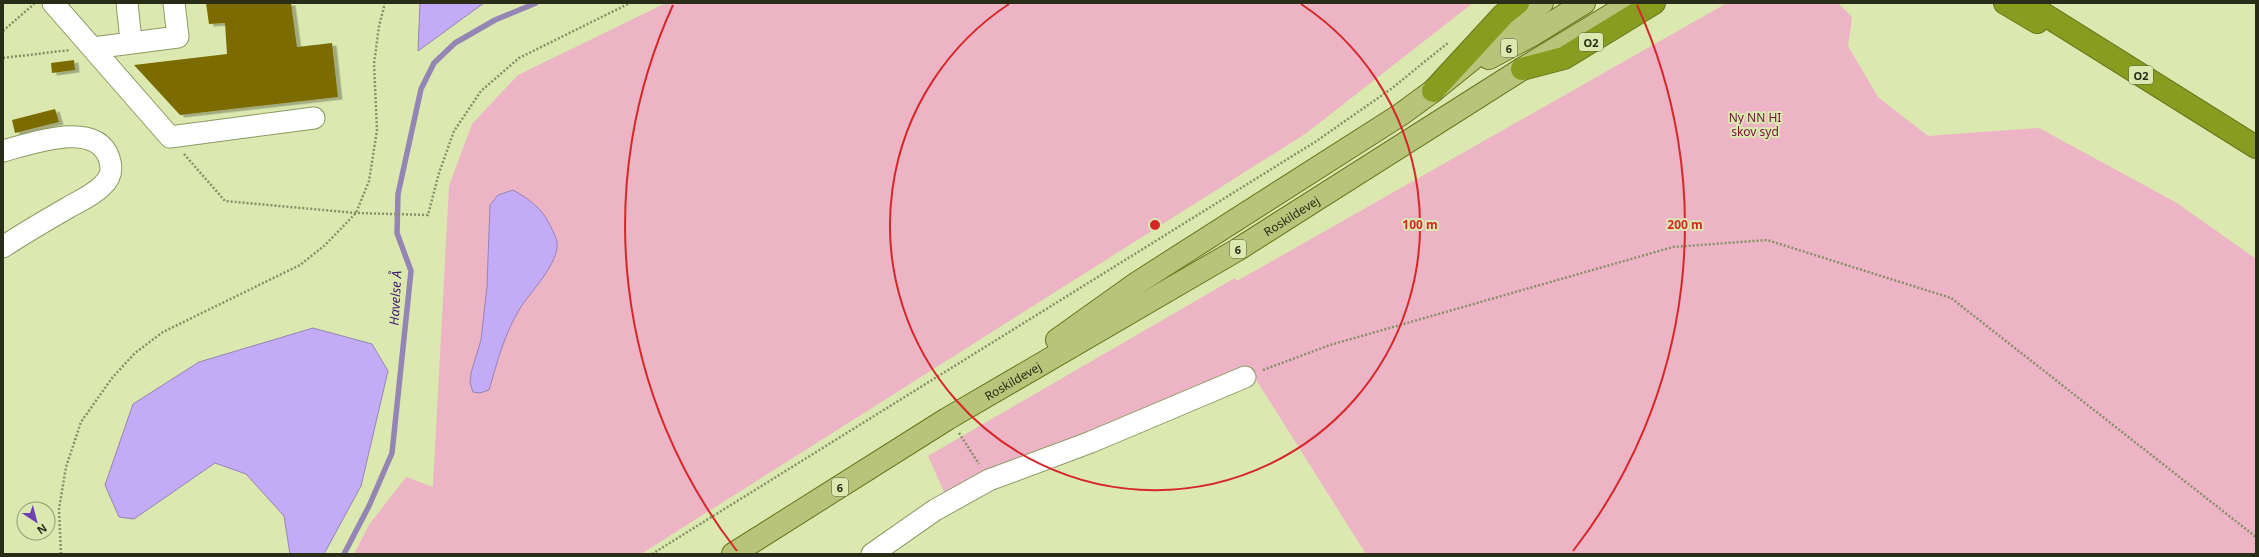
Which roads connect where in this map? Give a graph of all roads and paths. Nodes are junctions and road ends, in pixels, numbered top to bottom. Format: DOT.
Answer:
graph roads {
  1 [pos="35,3"];
  2 [pos="53,3"];
  3 [pos="127,3"];
  4 [pos="174,3"];
  5 [pos="385,3"];
  6 [pos="630,3"];
  7 [pos="1518,3"];
  8 [pos="1542,3"];
  9 [pos="1584,3"];
  10 [pos="1630,3"];
  11 [pos="1654,3"];
  12 [pos="2005,3"];
  13 [pos="2026,3"];
  14 [pos="3,31"];
  15 [pos="1455,37"];
  16 [pos="131,41"];
  17 [pos="92,48"];
  18 [pos="3,58"];
  19 [pos="1522,69"];
  20 [pos="2161,88"];
  21 [pos="1433,91"];
  22 [pos="314,118"];
  23 [pos="170,137"];
  24 [pos="2256,147"];
  25 [pos="3,151"];
  26 [pos="356,213"];
  27 [pos="3,247"];
  28 [pos="1245,377"];
  29 [pos="947,419"];
  30 [pos="989,480"];
  31 [pos="2256,537"];
  32 [pos="60,554"];
  33 [pos="652,554"];
  34 [pos="733,554"];
  35 [pos="872,554"];
  1 -- 14 [label="path"];
  2 -- 17 [label="street"];
  3 -- 16 [label="street"];
  4 -- 16 [label="street"];
  5 -- 26 [label="path"];
  6 -- 26 [label="path"];
  7 -- 21 [label="highway"];
  8 -- 21 [label="main road, Roskildevej / 6"];
  9 -- 21 [label="main road, Roskildevej / 6"];
  10 -- 19 [label="main road, Roskildevej / 6"];
  11 -- 19 [label="highway, O2"];
  12 -- 20 [label="highway, O2"];
  13 -- 20 [label="highway, O2"];
  15 -- 33 [label="path"];
  16 -- 17 [label="street"];
  17 -- 18 [label="path"];
  17 -- 23 [label="street"];
  19 -- 29 [label="main road, Roskildevej / 6"];
  20 -- 24 [label="highway, O2"];
  21 -- 29 [label="main road, Roskildevej / 6"];
  22 -- 23 [label="street"];
  23 -- 26 [label="path"];
  25 -- 27 [label="street"];
  26 -- 32 [label="path"];
  28 -- 30 [label="street"];
  28 -- 31 [label="path"];
  29 -- 30 [label="path"];
  29 -- 34 [label="main road, Roskildevej / 6"];
  30 -- 35 [label="street"];
}
